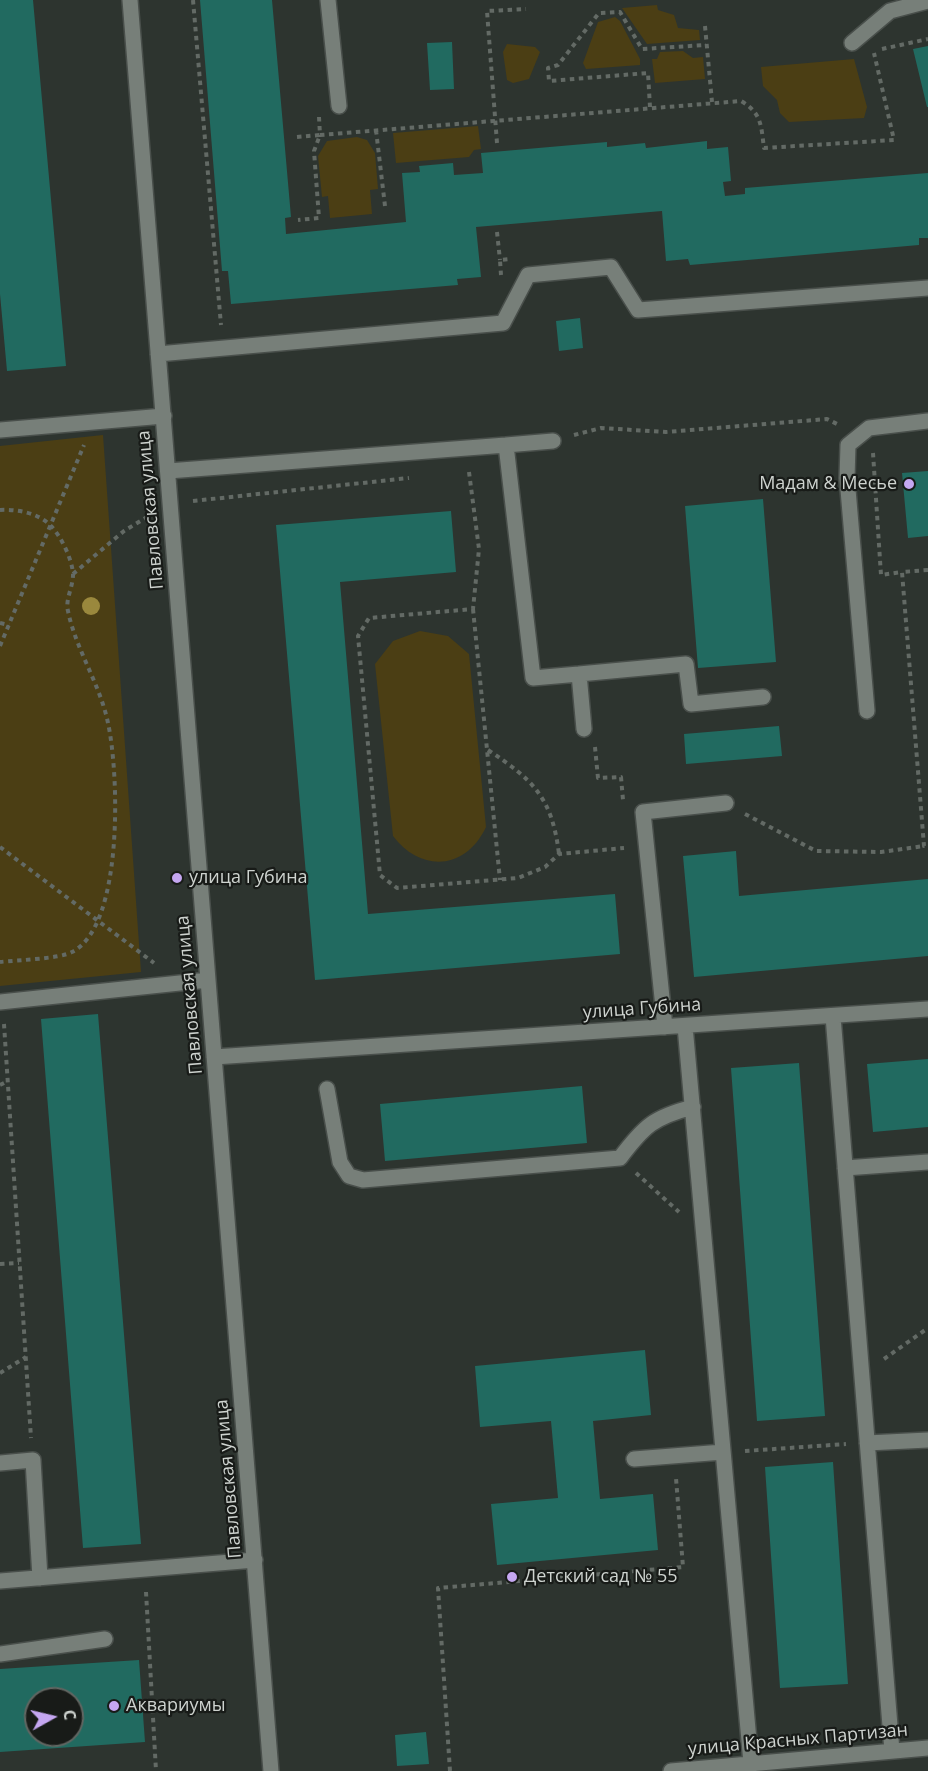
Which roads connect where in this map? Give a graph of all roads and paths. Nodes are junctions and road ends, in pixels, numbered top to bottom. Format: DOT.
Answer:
graph roads {
  1 [pos="130,0"];
  2 [pos="193,0"];
  3 [pos="328,0"];
  4 [pos="928,1"];
  5 [pos="526,9"];
  6 [pos="705,26"];
  7 [pos="928,39"];
  8 [pos="852,43"];
  9 [pos="706,45"];
  10 [pos="712,102"];
  11 [pos="339,106"];
  12 [pos="650,107"];
  13 [pos="318,112"];
  14 [pos="496,120"];
  15 [pos="376,130"];
  16 [pos="320,135"];
  17 [pos="297,137"];
  18 [pos="497,143"];
  19 [pos="385,206"];
  20 [pos="298,220"];
  21 [pos="497,232"];
  22 [pos="500,260"];
  23 [pos="928,288"];
  24 [pos="222,330"];
  25 [pos="158,354"];
  26 [pos="164,416"];
  27 [pos="928,421"];
  28 [pos="94,422"];
  29 [pos="0,430"];
  30 [pos="860,435"];
  31 [pos="553,441"];
  32 [pos="506,445"];
  33 [pos="873,448"];
  34 [pos="509,470"];
  35 [pos="168,471"];
  36 [pos="469,472"];
  37 [pos="457,474"];
  38 [pos="422,477"];
  39 [pos="171,503"];
  40 [pos="0,510"];
  41 [pos="51,526"];
  42 [pos="928,570"];
  43 [pos="902,572"];
  44 [pos="73,574"];
  45 [pos="473,609"];
  46 [pos="0,623"];
  47 [pos="9,625"];
  48 [pos="0,646"];
  49 [pos="579,674"];
  50 [pos="764,697"];
  51 [pos="867,711"];
  52 [pos="589,733"];
  53 [pos="487,749"];
  54 [pos="726,803"];
  55 [pos="624,812"];
  56 [pos="926,846"];
  57 [pos="0,847"];
  58 [pos="628,848"];
  59 [pos="559,854"];
  60 [pos="500,880"];
  61 [pos="97,920"];
  62 [pos="0,962"];
  63 [pos="208,980"];
  64 [pos="183,982"];
  65 [pos="1,1002"];
  66 [pos="928,1009"];
  67 [pos="833,1016"];
  68 [pos="685,1026"];
  69 [pos="665,1027"];
  70 [pos="214,1057"];
  71 [pos="8,1081"];
  72 [pos="0,1085"];
  73 [pos="327,1089"];
  74 [pos="693,1107"];
  75 [pos="620,1158"];
  76 [pos="928,1162"];
  77 [pos="845,1168"];
  78 [pos="706,1237"];
  79 [pos="20,1263"];
  80 [pos="0,1264"];
  81 [pos="928,1328"];
  82 [pos="26,1357"];
  83 [pos="0,1373"];
  84 [pos="861,1375"];
  85 [pos="928,1440"];
  86 [pos="867,1443"];
  87 [pos="723,1452"];
  88 [pos="675,1456"];
  89 [pos="33,1460"];
  90 [pos="634,1460"];
  91 [pos="0,1463"];
  92 [pos="255,1560"];
  93 [pos="145,1569"];
  94 [pos="40,1578"];
  95 [pos="0,1581"];
  96 [pos="105,1639"];
  97 [pos="0,1654"];
  98 [pos="928,1748"];
  99 [pos="892,1751"];
  100 [pos="751,1763"];
  101 [pos="813,1764"];
  102 [pos="156,1771"];
  103 [pos="271,1771"];
  104 [pos="450,1771"];
  105 [pos="671,1771"];
  1 -- 25 [label="street, Павловская улица"];
  2 -- 24 [label="path"];
  3 -- 11 [label="street"];
  4 -- 8 [label="street"];
  5 -- 14 [label="path"];
  6 -- 9 [label="path"];
  7 -- 10 [label="path"];
  9 -- 10 [label="path"];
  9 -- 12 [label="path"];
  10 -- 12 [label="path"];
  12 -- 14 [label="path"];
  13 -- 16 [label="path"];
  14 -- 15 [label="path"];
  14 -- 18 [label="path"];
  15 -- 16 [label="path"];
  15 -- 19 [label="path"];
  16 -- 17 [label="path"];
  16 -- 20 [label="path"];
  21 -- 22 [label="path"];
  23 -- 25 [label="street"];
  25 -- 26 [label="street, Павловская улица"];
  26 -- 28 [label="street"];
  26 -- 35 [label="street, Павловская улица"];
  27 -- 30 [label="street"];
  28 -- 29 [label="street"];
  28 -- 41 [label="path"];
  30 -- 31 [label="path"];
  30 -- 51 [label="street"];
  31 -- 32 [label="street"];
  32 -- 34 [label="street"];
  32 -- 35 [label="street"];
  33 -- 43 [label="path"];
  34 -- 36 [label="path"];
  34 -- 49 [label="street"];
  35 -- 39 [label="street, Павловская улица"];
  36 -- 37 [label="path"];
  36 -- 45 [label="path"];
  38 -- 39 [label="path"];
  39 -- 44 [label="path"];
  39 -- 63 [label="street, Павловская улица"];
  40 -- 41 [label="path"];
  41 -- 44 [label="path"];
  41 -- 47 [label="path"];
  42 -- 43 [label="path"];
  43 -- 56 [label="path"];
  44 -- 61 [label="path"];
  45 -- 53 [label="path"];
  45 -- 60 [label="path"];
  46 -- 47 [label="path"];
  47 -- 48 [label="path"];
  49 -- 50 [label="street"];
  49 -- 52 [label="street"];
  52 -- 55 [label="path"];
  53 -- 59 [label="path"];
  53 -- 60 [label="path"];
  54 -- 56 [label="path"];
  54 -- 69 [label="street"];
  57 -- 61 [label="path"];
  58 -- 59 [label="path"];
  59 -- 60 [label="path"];
  61 -- 62 [label="path"];
  61 -- 64 [label="path"];
  63 -- 64 [label="street"];
  63 -- 70 [label="street, Павловская улица"];
  64 -- 65 [label="street"];
  65 -- 71 [label="path"];
  66 -- 67 [label="street, улица Губина"];
  67 -- 68 [label="street, улица Губина"];
  67 -- 77 [label="street"];
  68 -- 69 [label="street, улица Губина"];
  68 -- 74 [label="street"];
  69 -- 70 [label="street, улица Губина"];
  70 -- 92 [label="street, Павловская улица"];
  71 -- 72 [label="path"];
  71 -- 79 [label="path"];
  73 -- 75 [label="street"];
  74 -- 75 [label="street"];
  74 -- 78 [label="street"];
  75 -- 78 [label="path"];
  76 -- 77 [label="street"];
  77 -- 84 [label="street"];
  78 -- 87 [label="street"];
  79 -- 80 [label="path"];
  79 -- 82 [label="path"];
  81 -- 84 [label="path"];
  82 -- 83 [label="path"];
  82 -- 89 [label="path"];
  84 -- 86 [label="street"];
  85 -- 86 [label="street"];
  86 -- 87 [label="path"];
  86 -- 99 [label="street"];
  87 -- 88 [label="street"];
  87 -- 100 [label="street"];
  88 -- 90 [label="street"];
  88 -- 104 [label="path"];
  89 -- 91 [label="street"];
  89 -- 94 [label="street"];
  92 -- 93 [label="street"];
  92 -- 103 [label="street, Павловская улица"];
  93 -- 94 [label="street"];
  93 -- 102 [label="path"];
  94 -- 95 [label="street"];
  96 -- 97 [label="street"];
  98 -- 99 [label="street, улица Красных Партизан"];
  99 -- 101 [label="street, улица Красных Партизан"];
  100 -- 101 [label="street, улица Красных Партизан"];
  100 -- 105 [label="street, улица Красных Партизан"];
}
